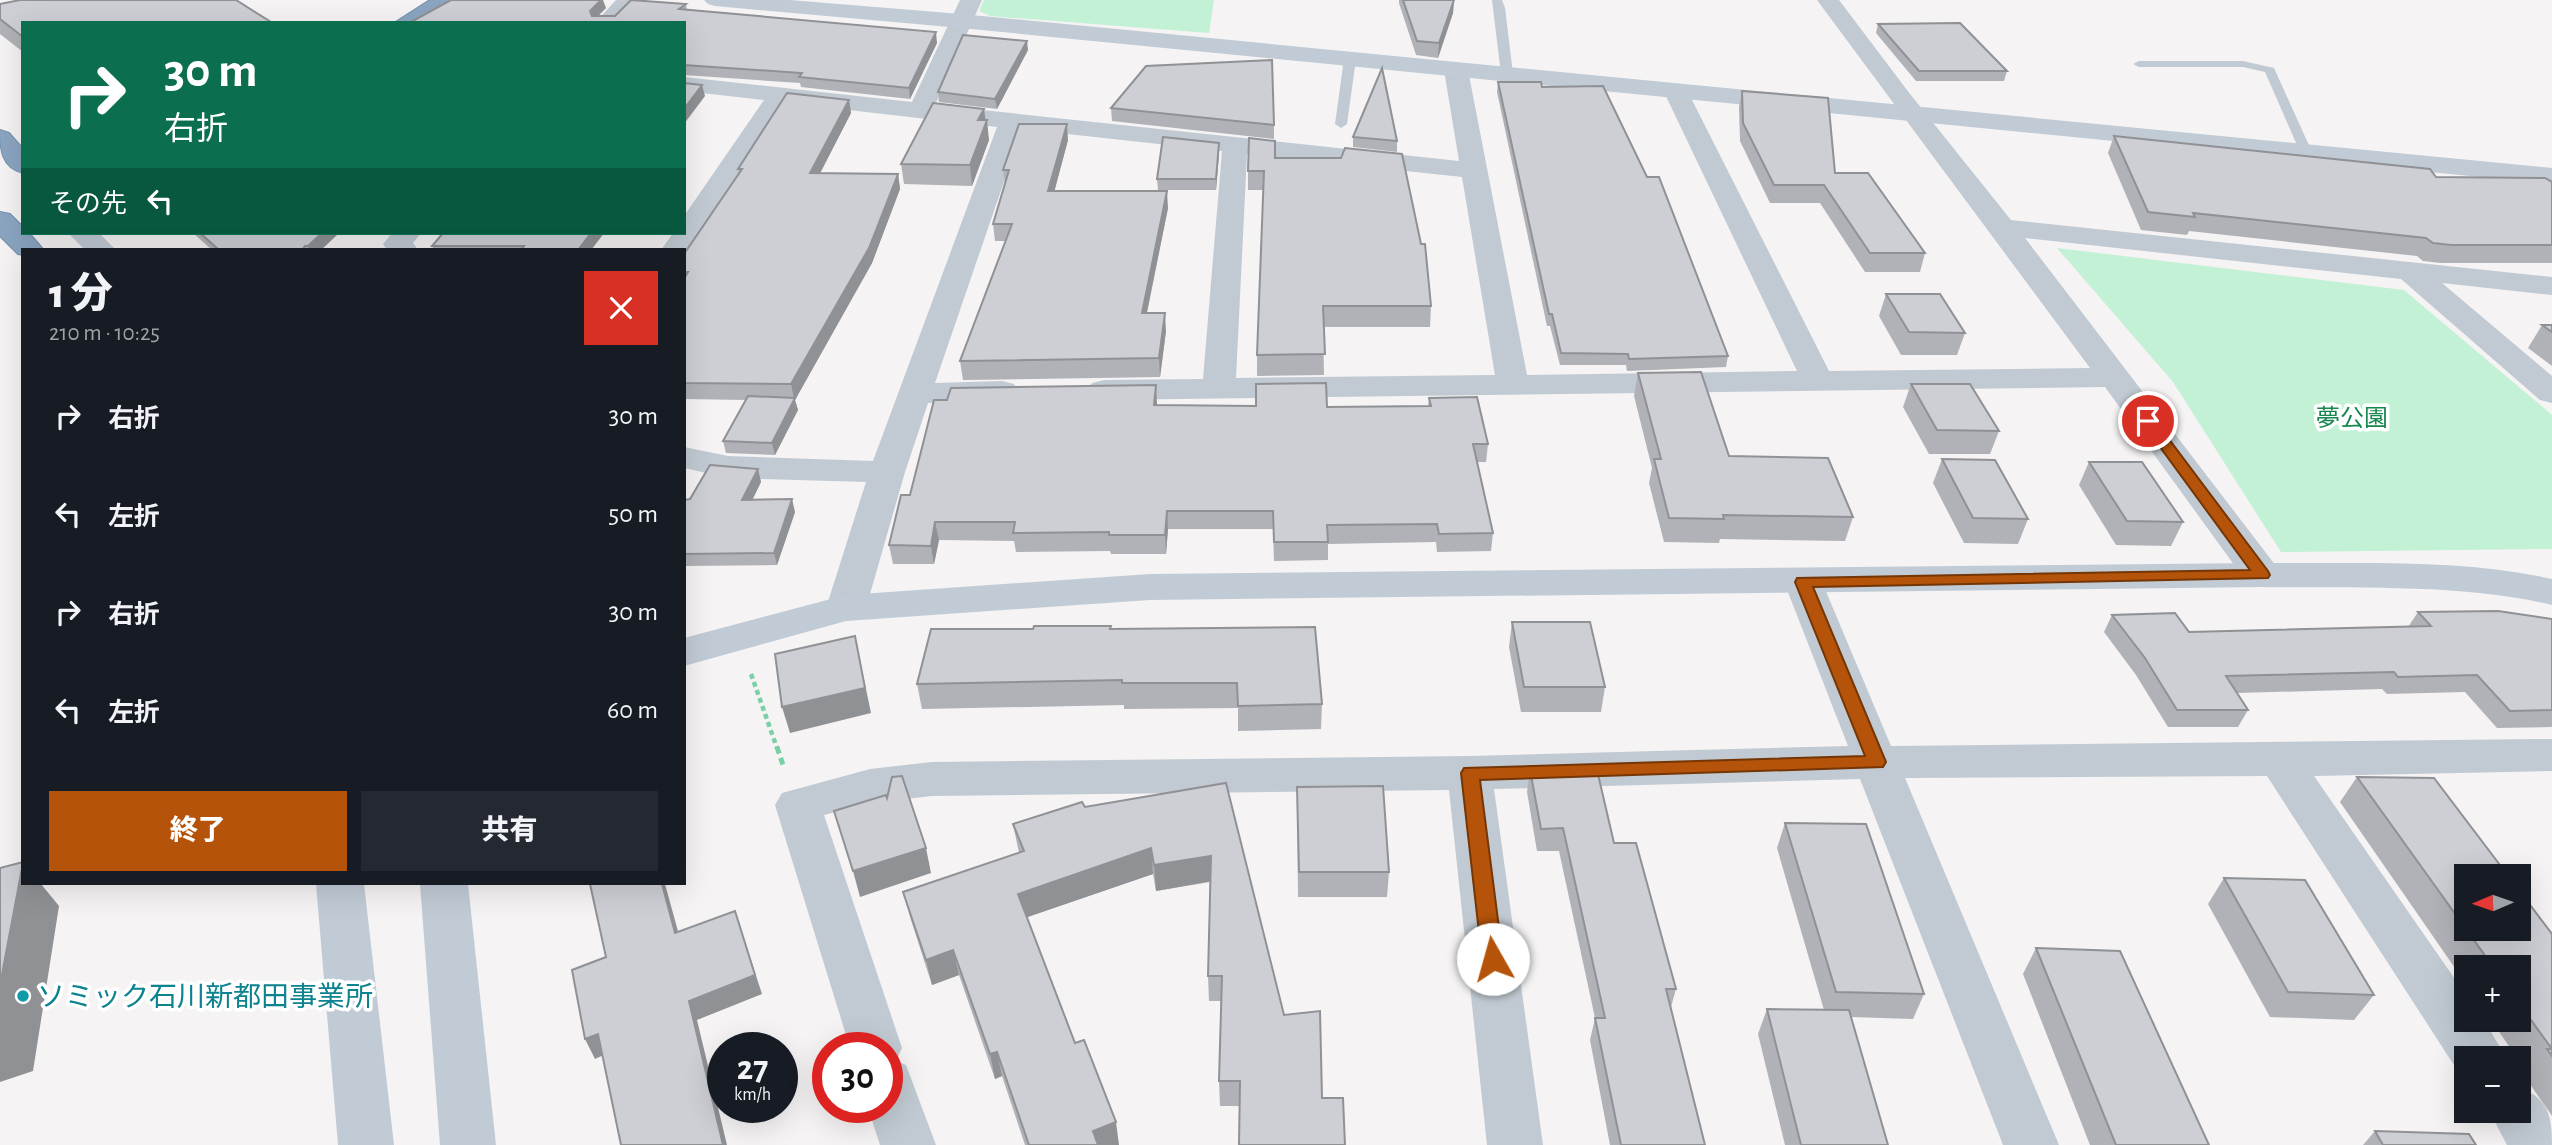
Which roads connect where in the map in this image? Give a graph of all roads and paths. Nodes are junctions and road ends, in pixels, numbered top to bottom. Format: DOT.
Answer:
graph roads {
  1 [pos="446,0"];
  2 [pos="628,0"];
  3 [pos="715,0"];
  4 [pos="1496,0"];
  5 [pos="1828,0"];
  6 [pos="966,10"];
  7 [pos="409,21"];
  8 [pos="608,21"];
  9 [pos="1350,60"];
  10 [pos="2139,64"];
  11 [pos="1457,70"];
  12 [pos="1507,74"];
  13 [pos="686,84"];
  14 [pos="1676,92"];
  15 [pos="780,95"];
  16 [pos="921,110"];
  17 [pos="1914,114"];
  18 [pos="1012,121"];
  19 [pos="1341,124"];
  20 [pos="0,138"];
  21 [pos="1235,145"];
  22 [pos="2306,152"];
  23 [pos="21,163"];
  24 [pos="1474,170"];
  25 [pos="2548,177"];
  26 [pos="0,220"];
  27 [pos="2003,227"];
  28 [pos="686,234"];
  29 [pos="84,235"];
  30 [pos="405,235"];
  31 [pos="31,247"];
  32 [pos="100,248"];
  33 [pos="402,248"];
  34 [pos="21,253"];
  35 [pos="0,265"];
  36 [pos="2410,271"];
  37 [pos="2552,286"];
  38 [pos="2115,377"];
  39 [pos="1818,380"];
  40 [pos="1513,385"];
  41 [pos="1219,388"];
  42 [pos="1068,390"];
  43 [pos="1027,391"];
  44 [pos="917,393"];
  45 [pos="2552,393"];
  46 [pos="686,457"];
  47 [pos="887,471"];
  48 [pos="2262,575"];
  49 [pos="1803,582"];
  50 [pos="2552,592"];
  51 [pos="846,608"];
  52 [pos="737,637"];
  53 [pos="686,651"];
  54 [pos="2552,755"];
  55 [pos="2279,760"];
  56 [pos="1877,762"];
  57 [pos="1470,773"];
  58 [pos="798,806"];
  59 [pos="340,885"];
  60 [pos="444,885"];
  61 [pos="871,1032"];
  62 [pos="2471,1046"];
  63 [pos="901,1123"];
  64 [pos="2524,1123"];
  65 [pos="366,1145"];
  66 [pos="468,1145"];
  67 [pos="908,1145"];
  68 [pos="1515,1145"];
  69 [pos="2031,1145"];
  70 [pos="2538,1145"];
  1 -- 7 [label="highway"];
  2 -- 8 [label="street"];
  3 -- 6 [label="street"];
  4 -- 12 [label="lane"];
  5 -- 17 [label="street"];
  6 -- 9 [label="street"];
  6 -- 16 [label="street"];
  9 -- 11 [label="street"];
  9 -- 19 [label="lane"];
  10 -- 22 [label="lane"];
  11 -- 12 [label="street"];
  11 -- 24 [label="street"];
  12 -- 14 [label="street"];
  13 -- 15 [label="street"];
  14 -- 17 [label="street"];
  14 -- 39 [label="street"];
  15 -- 16 [label="street"];
  15 -- 28 [label="street"];
  16 -- 18 [label="street"];
  17 -- 22 [label="street"];
  17 -- 27 [label="street"];
  18 -- 21 [label="street"];
  18 -- 44 [label="street"];
  20 -- 23 [label="highway"];
  21 -- 24 [label="street"];
  21 -- 41 [label="street"];
  22 -- 25 [label="street"];
  24 -- 40 [label="street"];
  26 -- 31 [label="highway"];
  27 -- 36 [label="street"];
  27 -- 38 [label="street"];
  29 -- 32 [label="street"];
  30 -- 33 [label="street"];
  34 -- 35 [label="highway"];
  36 -- 37 [label="street"];
  36 -- 45 [label="street"];
  38 -- 39 [label="street"];
  38 -- 48 [label="street"];
  39 -- 40 [label="street"];
  40 -- 41 [label="street"];
  41 -- 42 [label="street"];
  43 -- 44 [label="street"];
  44 -- 47 [label="street"];
  46 -- 47 [label="street"];
  47 -- 51 [label="street"];
  48 -- 49 [label="street"];
  48 -- 50 [label="street"];
  49 -- 51 [label="street"];
  49 -- 56 [label="street"];
  51 -- 52 [label="street"];
  52 -- 53 [label="street"];
  52 -- 58 [label="path"];
  54 -- 55 [label="street"];
  55 -- 56 [label="street"];
  55 -- 62 [label="street"];
  56 -- 57 [label="street"];
  56 -- 69 [label="street"];
  57 -- 58 [label="street"];
  57 -- 68 [label="street"];
  58 -- 61 [label="street"];
  59 -- 65 [label="street"];
  60 -- 66 [label="street"];
  63 -- 67 [label="street"];
  64 -- 70 [label="street"];
}
